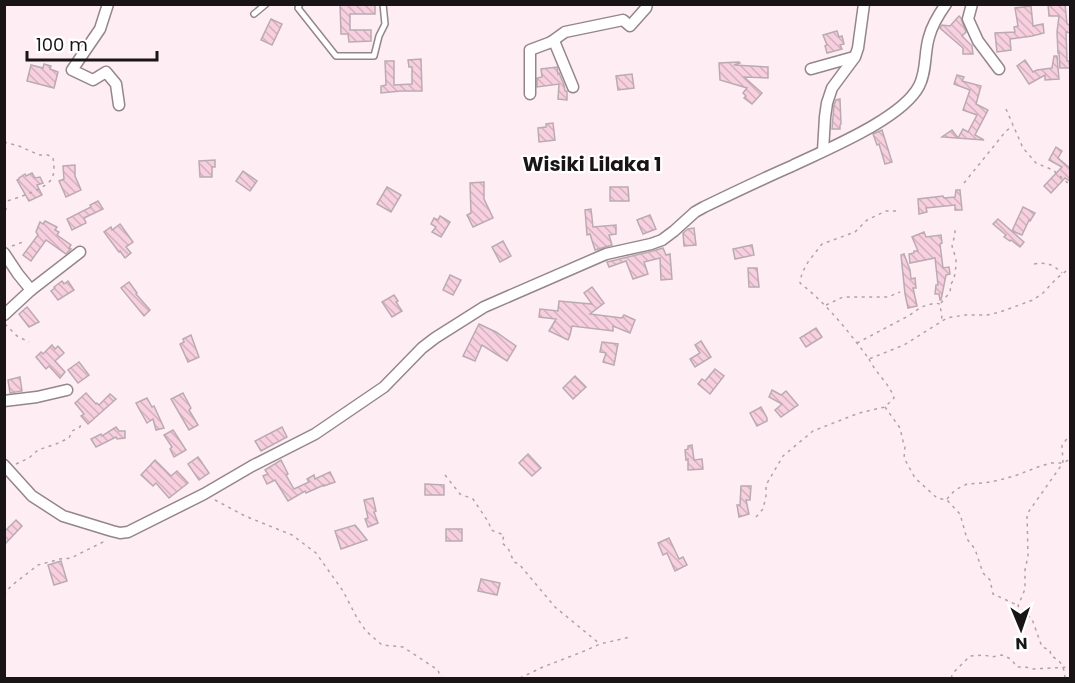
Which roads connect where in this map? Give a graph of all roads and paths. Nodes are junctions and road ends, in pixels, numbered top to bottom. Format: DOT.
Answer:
graph roads {
  1 [pos="108,4"];
  2 [pos="266,4"];
  3 [pos="300,4"];
  4 [pos="383,4"];
  5 [pos="647,4"];
  6 [pos="864,4"];
  7 [pos="946,4"];
  8 [pos="972,4"];
  9 [pos="254,14"];
  10 [pos="551,42"];
  11 [pos="855,57"];
  12 [pos="811,69"];
  13 [pos="999,69"];
  14 [pos="573,87"];
  15 [pos="530,94"];
  16 [pos="119,105"];
  17 [pos="1006,109"];
  18 [pos="1013,125"];
  19 [pos="4,142"];
  20 [pos="823,151"];
  21 [pos="964,183"];
  22 [pos="1071,185"];
  23 [pos="4,202"];
  24 [pos="896,211"];
  25 [pos="955,227"];
  26 [pos="23,242"];
  27 [pos="4,251"];
  28 [pos="80,252"];
  29 [pos="1034,264"];
  30 [pos="1071,268"];
  31 [pos="1063,274"];
  32 [pos="31,290"];
  33 [pos="900,292"];
  34 [pos="940,304"];
  35 [pos="825,305"];
  36 [pos="4,315"];
  37 [pos="942,320"];
  38 [pos="4,323"];
  39 [pos="29,342"];
  40 [pos="857,344"];
  41 [pos="869,360"];
  42 [pos="67,390"];
  43 [pos="4,401"];
  44 [pos="885,407"];
  45 [pos="81,424"];
  46 [pos="1071,435"];
  47 [pos="1071,459"];
  48 [pos="1063,463"];
  49 [pos="8,472"];
  50 [pos="445,476"];
  51 [pos="204,494"];
  52 [pos="947,500"];
  53 [pos="756,517"];
  54 [pos="120,533"];
  55 [pos="4,595"];
  56 [pos="1018,606"];
  57 [pos="630,637"];
  58 [pos="600,644"];
  59 [pos="1071,667"];
  60 [pos="1064,668"];
  61 [pos="443,678"];
  62 [pos="520,678"];
  63 [pos="951,678"];
  64 [pos="1065,678"];
  1 -- 16 [label="street"];
  2 -- 9 [label="lane"];
  3 -- 4 [label="lane"];
  5 -- 10 [label="street"];
  6 -- 11 [label="street"];
  7 -- 20 [label="street"];
  8 -- 13 [label="street"];
  10 -- 14 [label="street"];
  10 -- 15 [label="street"];
  11 -- 12 [label="street"];
  11 -- 20 [label="street"];
  17 -- 18 [label="path"];
  18 -- 21 [label="path"];
  18 -- 22 [label="path"];
  19 -- 23 [label="path"];
  20 -- 51 [label="street"];
  24 -- 35 [label="path"];
  25 -- 34 [label="path"];
  26 -- 27 [label="path"];
  27 -- 32 [label="street"];
  28 -- 32 [label="street"];
  29 -- 31 [label="path"];
  30 -- 31 [label="path"];
  31 -- 37 [label="path"];
  32 -- 36 [label="street"];
  33 -- 35 [label="path"];
  34 -- 37 [label="path"];
  34 -- 40 [label="path"];
  35 -- 40 [label="path"];
  37 -- 41 [label="path"];
  38 -- 39 [label="path"];
  40 -- 41 [label="path"];
  41 -- 44 [label="path"];
  42 -- 43 [label="street"];
  44 -- 52 [label="path"];
  44 -- 53 [label="path"];
  45 -- 49 [label="path"];
  46 -- 48 [label="path"];
  47 -- 48 [label="path"];
  48 -- 52 [label="path"];
  48 -- 56 [label="path"];
  49 -- 54 [label="street"];
  50 -- 58 [label="path"];
  51 -- 54 [label="street"];
  51 -- 61 [label="path"];
  52 -- 56 [label="path"];
  54 -- 55 [label="path"];
  56 -- 60 [label="path"];
  57 -- 58 [label="path"];
  58 -- 62 [label="path"];
  59 -- 60 [label="path"];
  60 -- 63 [label="path"];
  60 -- 64 [label="path"];
}
